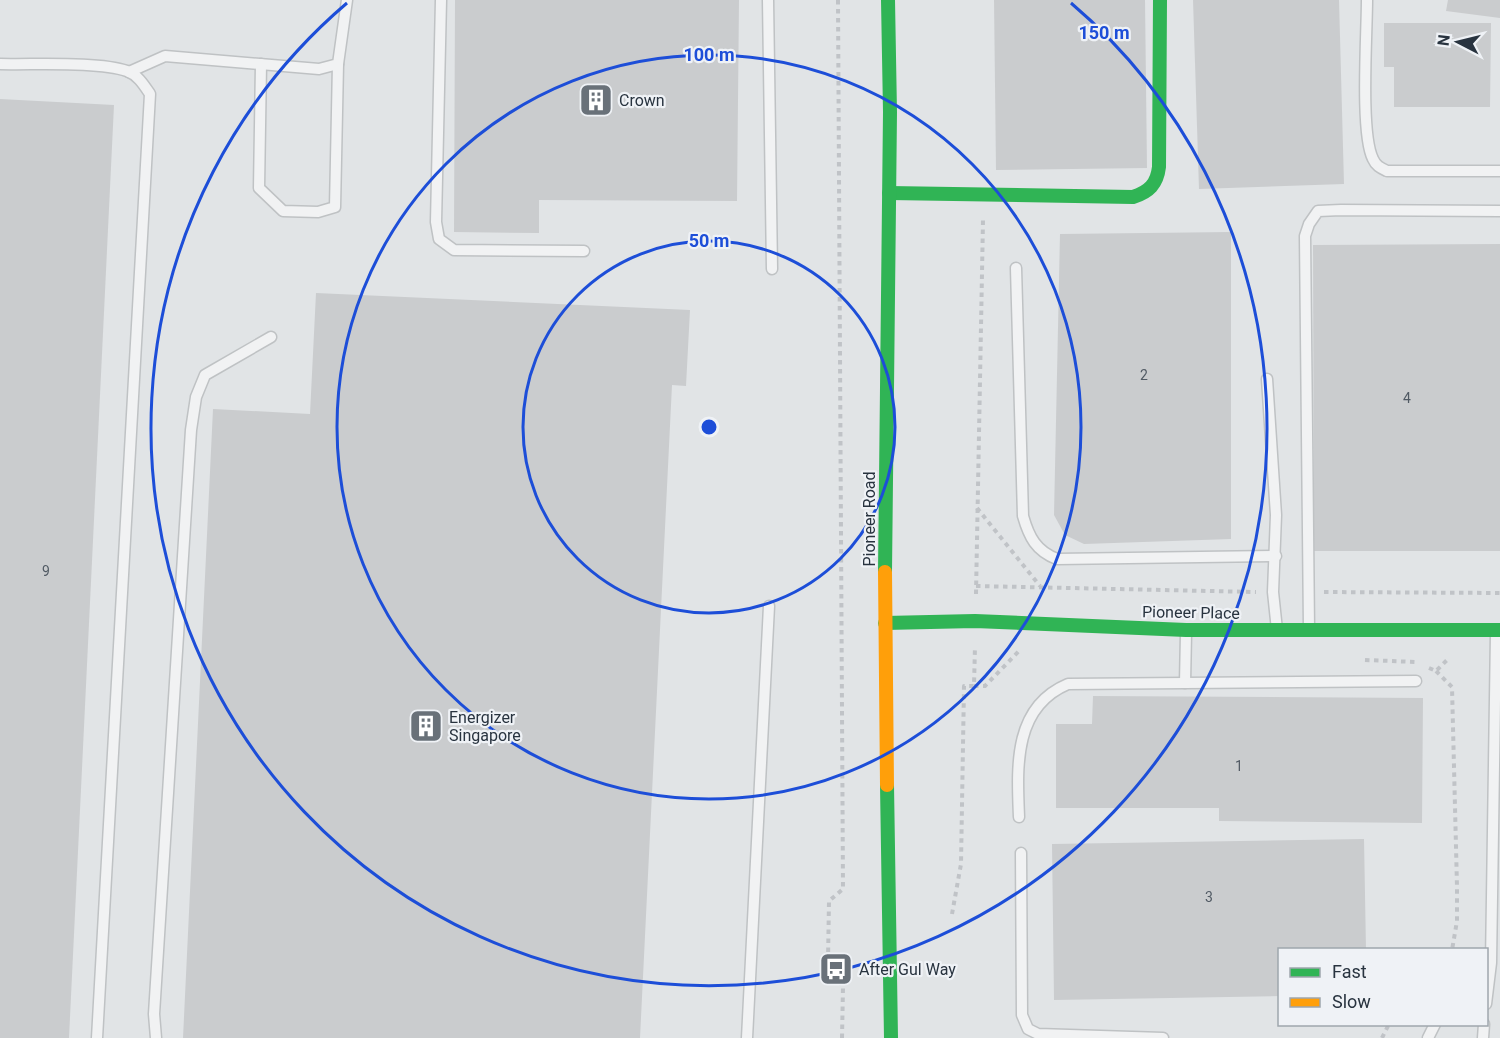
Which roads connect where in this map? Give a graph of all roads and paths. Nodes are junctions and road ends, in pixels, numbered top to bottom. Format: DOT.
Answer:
graph roads {
  1 [pos="347,0"];
  2 [pos="441,0"];
  3 [pos="768,0"];
  4 [pos="838,0"];
  5 [pos="888,0"];
  6 [pos="1160,0"];
  7 [pos="1366,0"];
  8 [pos="0,64"];
  9 [pos="261,64"];
  10 [pos="338,64"];
  11 [pos="129,72"];
  12 [pos="1500,171"];
  13 [pos="889,193"];
  14 [pos="983,196"];
  15 [pos="1500,211"];
  16 [pos="584,251"];
  17 [pos="1016,268"];
  18 [pos="772,269"];
  19 [pos="271,337"];
  20 [pos="1267,379"];
  21 [pos="976,507"];
  22 [pos="1276,556"];
  23 [pos="976,586"];
  24 [pos="1041,587"];
  25 [pos="1273,592"];
  26 [pos="1309,592"];
  27 [pos="1500,593"];
  28 [pos="769,606"];
  29 [pos="975,621"];
  30 [pos="885,623"];
  31 [pos="1186,630"];
  32 [pos="1277,630"];
  33 [pos="1309,630"];
  34 [pos="1498,630"];
  35 [pos="1022,647"];
  36 [pos="1436,671"];
  37 [pos="1416,681"];
  38 [pos="1185,683"];
  39 [pos="974,686"];
  40 [pos="1019,817"];
  41 [pos="1021,853"];
  42 [pos="952,914"];
  43 [pos="1452,948"];
  44 [pos="1489,966"];
  45 [pos="97,1038"];
  46 [pos="156,1038"];
  47 [pos="747,1038"];
  48 [pos="842,1038"];
  49 [pos="891,1038"];
  50 [pos="1163,1038"];
  1 -- 10 [label="lane"];
  2 -- 16 [label="lane"];
  3 -- 18 [label="lane"];
  4 -- 48 [label="path"];
  5 -- 13 [label="street, Pioneer Road"];
  6 -- 14 [label="street"];
  7 -- 12 [label="lane"];
  8 -- 11 [label="lane"];
  9 -- 10 [label="lane"];
  9 -- 10 [label="lane"];
  9 -- 11 [label="lane"];
  11 -- 45 [label="lane"];
  13 -- 14 [label="street"];
  13 -- 30 [label="street, Pioneer Road"];
  14 -- 21 [label="path"];
  15 -- 26 [label="lane"];
  17 -- 22 [label="lane"];
  19 -- 46 [label="lane"];
  20 -- 22 [label="lane"];
  21 -- 23 [label="path"];
  21 -- 24 [label="path"];
  22 -- 25 [label="lane"];
  23 -- 24 [label="path"];
  23 -- 29 [label="path"];
  24 -- 25 [label="path"];
  25 -- 32 [label="lane"];
  26 -- 27 [label="path"];
  26 -- 33 [label="lane"];
  28 -- 47 [label="lane"];
  29 -- 30 [label="street, Pioneer Place"];
  29 -- 31 [label="street, Pioneer Place"];
  29 -- 39 [label="path"];
  30 -- 49 [label="street, Pioneer Road"];
  31 -- 32 [label="street, Pioneer Place"];
  31 -- 38 [label="lane"];
  32 -- 33 [label="street, Pioneer Place"];
  33 -- 34 [label="street, Pioneer Place"];
  34 -- 44 [label="lane, Pioneer Place"];
  35 -- 39 [label="path"];
  36 -- 43 [label="path"];
  37 -- 38 [label="lane"];
  38 -- 40 [label="lane"];
  39 -- 42 [label="path"];
  41 -- 50 [label="lane"];
}
